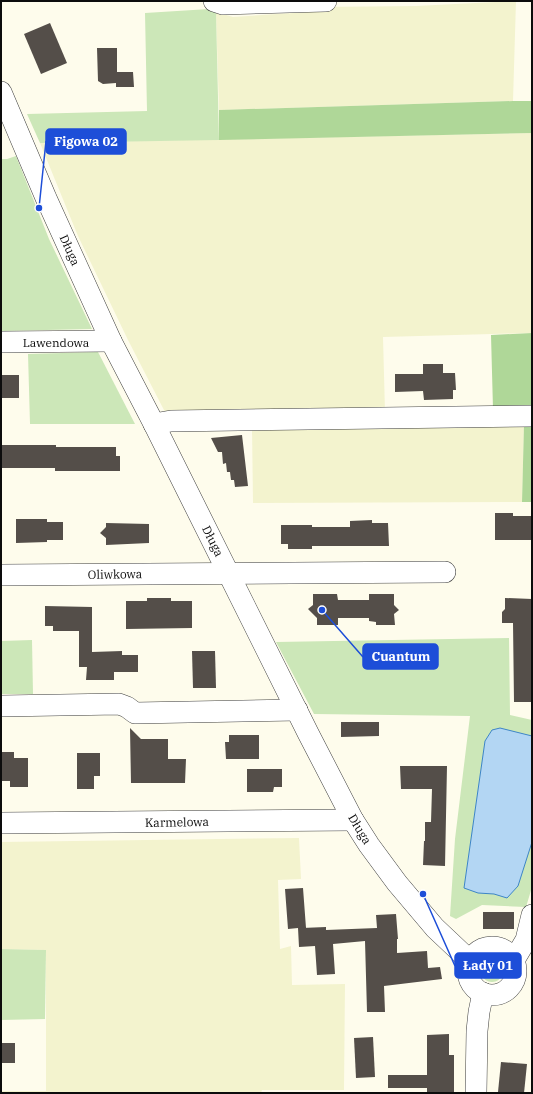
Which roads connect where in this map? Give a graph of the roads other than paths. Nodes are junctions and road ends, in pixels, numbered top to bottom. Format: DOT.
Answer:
graph roads {
  1 [pos="214,1"];
  2 [pos="326,1"];
  3 [pos="1,92"];
  4 [pos="111,341"];
  5 [pos="1,342"];
  6 [pos="532,416"];
  7 [pos="154,424"];
  8 [pos="445,572"];
  9 [pos="228,573"];
  10 [pos="1,575"];
  11 [pos="1,706"];
  12 [pos="297,710"];
  13 [pos="353,820"];
  14 [pos="1,823"];
  15 [pos="532,915"];
  16 [pos="470,961"];
  17 [pos="521,964"];
  18 [pos="483,993"];
  19 [pos="476,1093"];
  1 -- 2 [label="street"];
  3 -- 4 [label="street, Długa"];
  4 -- 5 [label="street, Lawendowa"];
  4 -- 7 [label="street, Długa"];
  6 -- 7 [label="street"];
  7 -- 9 [label="street, Długa"];
  8 -- 9 [label="street, Oliwkowa"];
  9 -- 10 [label="street, Oliwkowa"];
  9 -- 12 [label="street, Długa"];
  11 -- 12 [label="street"];
  12 -- 13 [label="street, Długa"];
  13 -- 14 [label="street, Karmelowa"];
  13 -- 16 [label="street, Długa"];
  15 -- 17 [label="street"];
  16 -- 17 [label="street"];
  16 -- 18 [label="street"];
  17 -- 18 [label="street"];
  18 -- 19 [label="street"];
}
